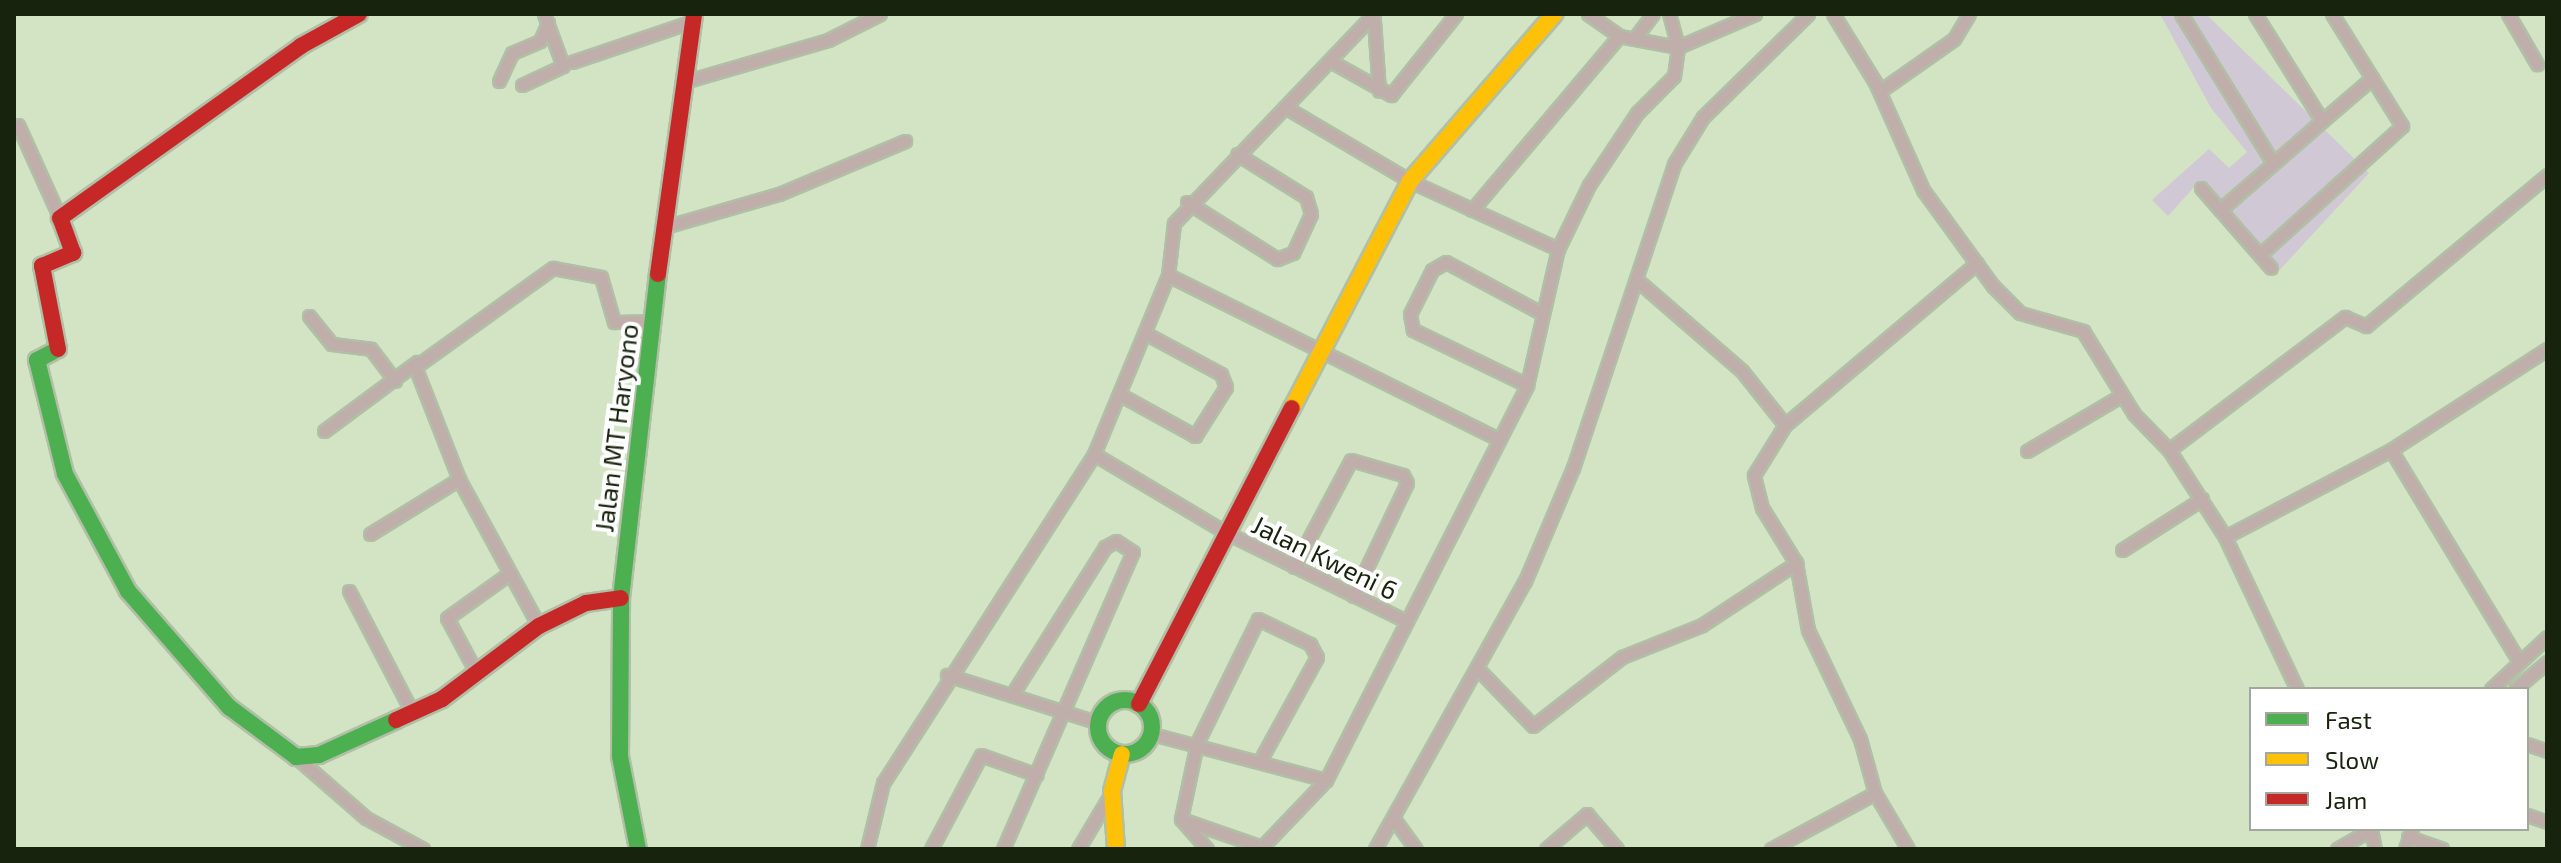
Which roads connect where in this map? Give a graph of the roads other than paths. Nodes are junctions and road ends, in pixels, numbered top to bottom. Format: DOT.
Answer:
graph roads {
  1 [pos="359,14"];
  2 [pos="880,14"];
  3 [pos="1441,14"];
  4 [pos="1456,14"];
  5 [pos="1554,14"];
  6 [pos="1588,14"];
  7 [pos="1653,14"];
  8 [pos="1669,14"];
  9 [pos="1755,14"];
  10 [pos="1808,14"];
  11 [pos="1833,14"];
  12 [pos="1969,14"];
  13 [pos="2181,14"];
  14 [pos="2255,14"];
  15 [pos="2332,14"];
  16 [pos="2508,14"];
  17 [pos="693,17"];
  18 [pos="1374,17"];
  19 [pos="546,18"];
  20 [pos="1443,29"];
  21 [pos="1619,36"];
  22 [pos="1634,39"];
  23 [pos="1678,47"];
  24 [pos="572,62"];
  25 [pos="1332,62"];
  26 [pos="2537,64"];
  27 [pos="2372,78"];
  28 [pos="499,81"];
  29 [pos="687,81"];
  30 [pos="522,85"];
  31 [pos="1379,91"];
  32 [pos="1880,91"];
  33 [pos="1285,107"];
  34 [pos="2322,121"];
  35 [pos="18,125"];
  36 [pos="905,141"];
  37 [pos="1237,154"];
  38 [pos="2273,163"];
  39 [pos="2547,175"];
  40 [pos="1410,181"];
  41 [pos="2201,188"];
  42 [pos="1187,202"];
  43 [pos="1472,210"];
  44 [pos="2220,210"];
  45 [pos="60,218"];
  46 [pos="668,226"];
  47 [pos="1558,249"];
  48 [pos="2262,253"];
  49 [pos="1977,263"];
  50 [pos="2271,268"];
  51 [pos="1168,275"];
  52 [pos="1637,280"];
  53 [pos="1543,314"];
  54 [pos="309,316"];
  55 [pos="653,321"];
  56 [pos="1145,333"];
  57 [pos="1316,354"];
  58 [pos="2545,354"];
  59 [pos="417,362"];
  60 [pos="395,381"];
  61 [pos="1527,385"];
  62 [pos="1119,394"];
  63 [pos="2122,395"];
  64 [pos="1785,425"];
  65 [pos="324,431"];
  66 [pos="1498,439"];
  67 [pos="2169,450"];
  68 [pos="2391,450"];
  69 [pos="2027,451"];
  70 [pos="1094,454"];
  71 [pos="459,479"];
  72 [pos="2202,499"];
  73 [pos="1225,532"];
  74 [pos="370,534"];
  75 [pos="2225,537"];
  76 [pos="2122,550"];
  77 [pos="1796,563"];
  78 [pos="1294,567"];
  79 [pos="507,575"];
  80 [pos="349,591"];
  81 [pos="1353,596"];
  82 [pos="621,598"];
  83 [pos="1406,621"];
  84 [pos="539,626"];
  85 [pos="2547,637"];
  86 [pos="2519,661"];
  87 [pos="2547,662"];
  88 [pos="1478,669"];
  89 [pos="2534,670"];
  90 [pos="476,672"];
  91 [pos="947,675"];
  92 [pos="2547,675"];
  93 [pos="2296,687"];
  94 [pos="2493,687"];
  95 [pos="2517,687"];
  96 [pos="1013,693"];
  97 [pos="1139,704"];
  98 [pos="1069,708"];
  99 [pos="412,712"];
  100 [pos="1099,723"];
  101 [pos="1152,734"];
  102 [pos="1197,743"];
  103 [pos="1122,754"];
  104 [pos="296,757"];
  105 [pos="1261,759"];
  106 [pos="1037,775"];
  107 [pos="1326,780"];
  108 [pos="1112,791"];
  109 [pos="1875,793"];
  110 [pos="1181,819"];
  111 [pos="1394,819"];
  112 [pos="2368,831"];
  113 [pos="2408,838"];
  114 [pos="423,849"];
  115 [pos="638,849"];
  116 [pos="867,849"];
  117 [pos="931,849"];
  118 [pos="1003,849"];
  119 [pos="1078,849"];
  120 [pos="1116,849"];
  121 [pos="1207,849"];
  122 [pos="1375,849"];
  123 [pos="1416,849"];
  124 [pos="1546,849"];
  125 [pos="1617,849"];
  126 [pos="1771,849"];
  127 [pos="1908,849"];
  128 [pos="2337,849"];
  129 [pos="2442,849"];
  1 -- 45 [label="street"];
  2 -- 29 [label="street"];
  3 -- 20 [label="street"];
  4 -- 20 [label="street"];
  5 -- 40 [label="street"];
  6 -- 21 [label="street"];
  7 -- 22 [label="street"];
  8 -- 23 [label="street"];
  9 -- 23 [label="street"];
  10 -- 52 [label="street"];
  11 -- 32 [label="street"];
  12 -- 32 [label="street"];
  13 -- 38 [label="street"];
  14 -- 34 [label="street"];
  15 -- 27 [label="street"];
  16 -- 26 [label="street"];
  17 -- 24 [label="street"];
  17 -- 29 [label="street, Jalan MT Haryono"];
  18 -- 25 [label="street"];
  18 -- 31 [label="street"];
  19 -- 28 [label="street"];
  19 -- 30 [label="street"];
  20 -- 31 [label="street"];
  21 -- 22 [label="street"];
  21 -- 43 [label="street"];
  22 -- 23 [label="street"];
  23 -- 47 [label="street"];
  25 -- 31 [label="street"];
  25 -- 33 [label="street"];
  27 -- 34 [label="street"];
  27 -- 48 [label="street"];
  29 -- 46 [label="street, Jalan MT Haryono"];
  32 -- 49 [label="street"];
  33 -- 37 [label="street"];
  33 -- 40 [label="street"];
  34 -- 38 [label="street"];
  35 -- 45 [label="street"];
  36 -- 46 [label="street"];
  37 -- 42 [label="street"];
  37 -- 42 [label="street"];
  38 -- 44 [label="street"];
  39 -- 67 [label="street"];
  40 -- 43 [label="street"];
  40 -- 57 [label="street"];
  41 -- 44 [label="street"];
  42 -- 51 [label="street"];
  43 -- 47 [label="street"];
  44 -- 48 [label="street"];
  45 -- 104 [label="street"];
  46 -- 55 [label="street, Jalan MT Haryono"];
  47 -- 53 [label="street"];
  48 -- 50 [label="street"];
  49 -- 63 [label="street"];
  49 -- 64 [label="street"];
  51 -- 56 [label="street"];
  51 -- 57 [label="street"];
  52 -- 64 [label="street"];
  52 -- 88 [label="street"];
  53 -- 61 [label="street"];
  53 -- 61 [label="street"];
  54 -- 60 [label="street"];
  55 -- 59 [label="street"];
  55 -- 82 [label="street, Jalan MT Haryono"];
  56 -- 62 [label="street"];
  56 -- 62 [label="street"];
  57 -- 66 [label="street"];
  57 -- 73 [label="street"];
  58 -- 68 [label="street"];
  59 -- 60 [label="street"];
  59 -- 71 [label="street"];
  60 -- 65 [label="street"];
  61 -- 66 [label="street"];
  62 -- 70 [label="street"];
  63 -- 67 [label="street"];
  63 -- 69 [label="street"];
  64 -- 77 [label="street"];
  66 -- 83 [label="street"];
  67 -- 72 [label="street"];
  68 -- 75 [label="street"];
  68 -- 86 [label="street"];
  70 -- 73 [label="street, Jalan Kweni 6"];
  70 -- 91 [label="street"];
  71 -- 74 [label="street"];
  71 -- 79 [label="street"];
  72 -- 75 [label="street"];
  72 -- 76 [label="street"];
  73 -- 78 [label="street, Jalan Kweni 6"];
  73 -- 97 [label="street"];
  75 -- 93 [label="street"];
  77 -- 88 [label="street"];
  77 -- 109 [label="street"];
  78 -- 81 [label="street, Jalan Kweni 6"];
  78 -- 81 [label="street"];
  79 -- 84 [label="street"];
  79 -- 90 [label="street"];
  80 -- 99 [label="street"];
  81 -- 83 [label="street, Jalan Kweni 6"];
  82 -- 84 [label="street"];
  82 -- 115 [label="street, Jalan MT Haryono"];
  83 -- 107 [label="street"];
  84 -- 90 [label="street"];
  85 -- 86 [label="street"];
  86 -- 94 [label="street"];
  87 -- 89 [label="street"];
  88 -- 111 [label="street"];
  89 -- 92 [label="street"];
  89 -- 95 [label="street"];
  90 -- 99 [label="street"];
  91 -- 96 [label="street"];
  91 -- 116 [label="street"];
  96 -- 98 [label="street"];
  96 -- 98 [label="street"];
  97 -- 100 [label="street"];
  97 -- 101 [label="street"];
  98 -- 100 [label="street"];
  98 -- 106 [label="street"];
  99 -- 104 [label="street"];
  100 -- 103 [label="street"];
  101 -- 102 [label="street"];
  101 -- 103 [label="street"];
  102 -- 105 [label="street"];
  102 -- 105 [label="street"];
  102 -- 110 [label="street"];
  103 -- 108 [label="street"];
  104 -- 114 [label="street"];
  105 -- 107 [label="street"];
  106 -- 117 [label="street"];
  106 -- 118 [label="street"];
  107 -- 110 [label="street"];
  108 -- 119 [label="street"];
  108 -- 120 [label="street"];
  109 -- 126 [label="street"];
  109 -- 127 [label="street"];
  110 -- 121 [label="street"];
  111 -- 122 [label="street"];
  111 -- 123 [label="street"];
  112 -- 128 [label="street"];
  113 -- 129 [label="street"];
  124 -- 125 [label="street"];
}
